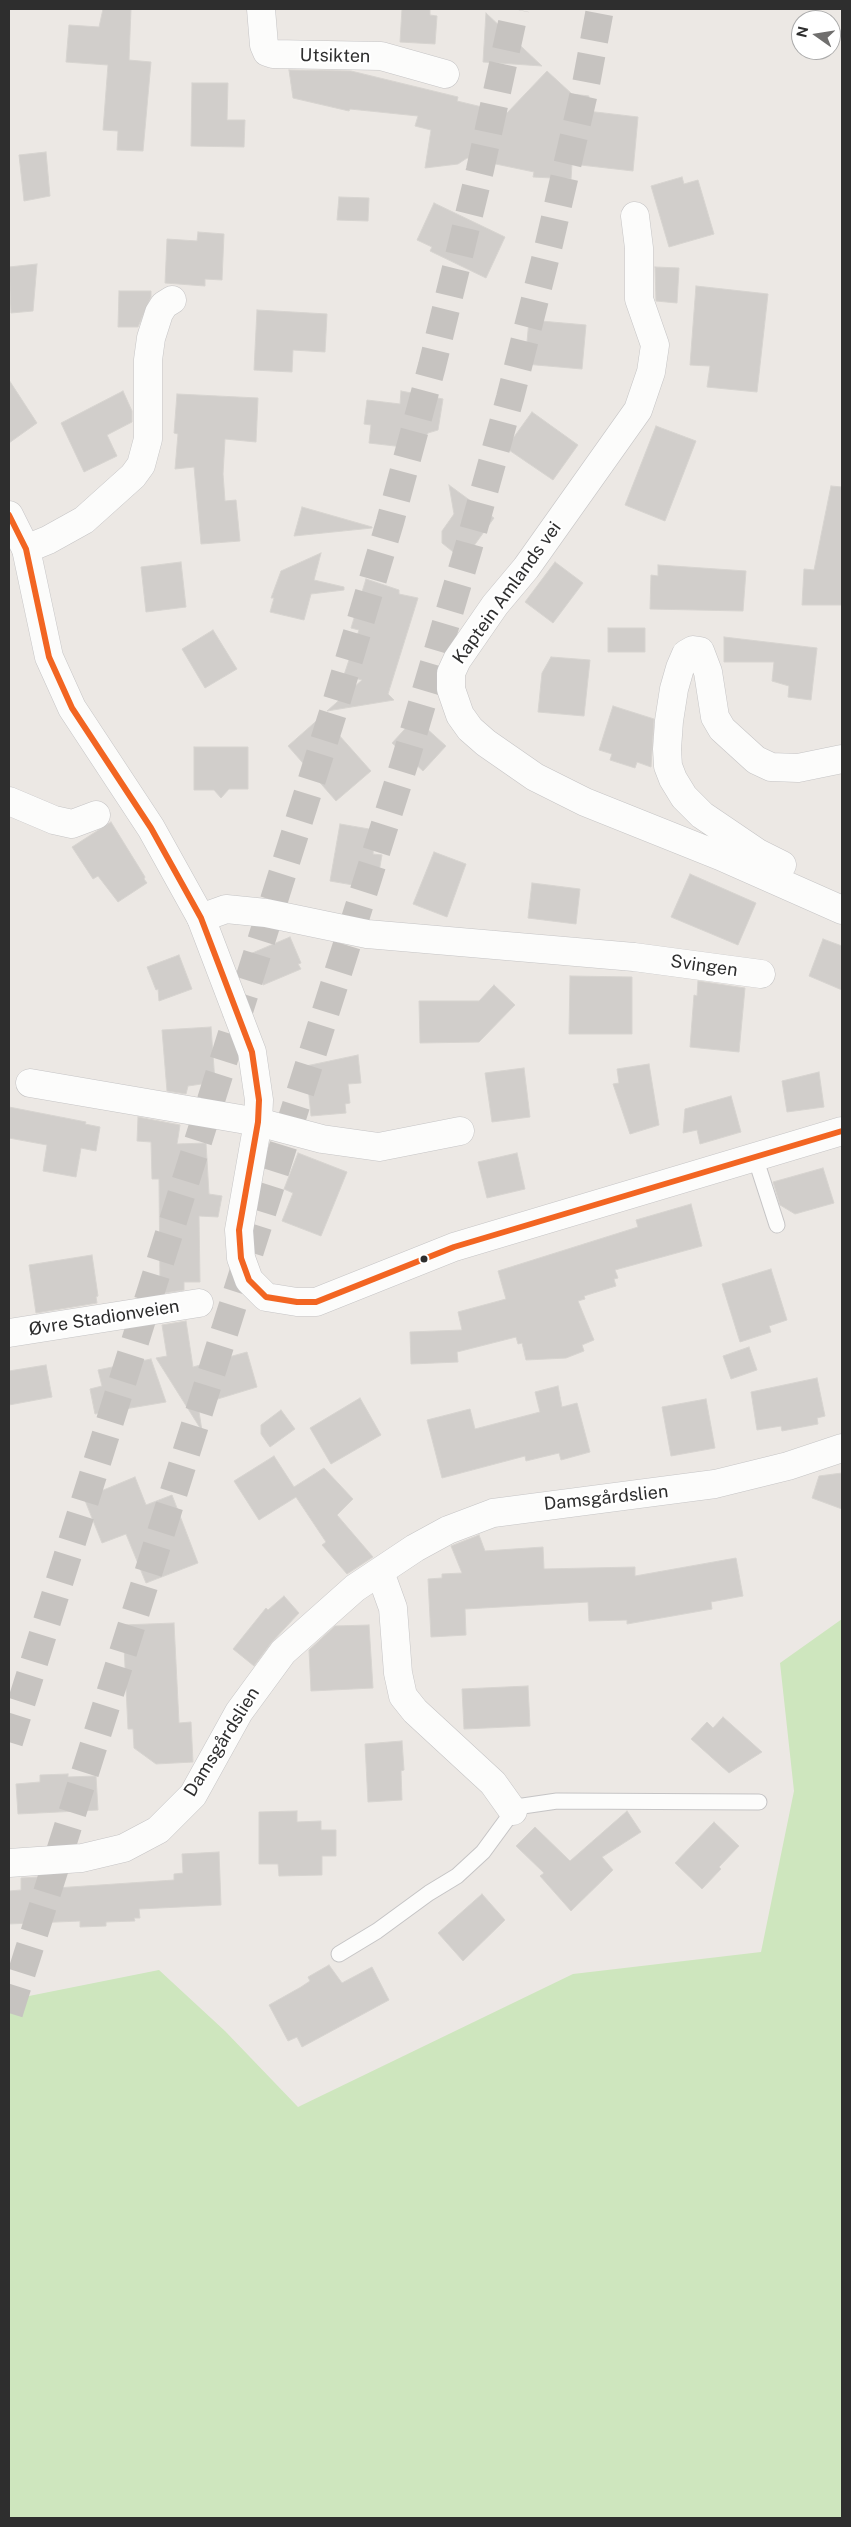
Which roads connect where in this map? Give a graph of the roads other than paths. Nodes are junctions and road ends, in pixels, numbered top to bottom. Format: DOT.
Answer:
graph roads {
  1 [pos="261,9"];
  2 [pos="445,74"];
  3 [pos="635,216"];
  4 [pos="172,300"];
  5 [pos="9,515"];
  6 [pos="26,549"];
  7 [pos="842,758"];
  8 [pos="9,801"];
  9 [pos="96,815"];
  10 [pos="842,893"];
  11 [pos="842,910"];
  12 [pos="201,918"];
  13 [pos="761,974"];
  14 [pos="30,1083"];
  15 [pos="258,1122"];
  16 [pos="460,1131"];
  17 [pos="842,1131"];
  18 [pos="755,1157"];
  19 [pos="777,1225"];
  20 [pos="199,1303"];
  21 [pos="9,1333"];
  22 [pos="842,1448"];
  23 [pos="380,1572"];
  24 [pos="759,1802"];
  25 [pos="513,1810"];
  26 [pos="9,1863"];
  27 [pos="339,1954"];
  1 -- 2 [label="street, Utsikten"];
  3 -- 11 [label="street, Kaptein Amlands vei"];
  4 -- 6 [label="street"];
  5 -- 6 [label="street"];
  6 -- 12 [label="street"];
  7 -- 10 [label="street"];
  8 -- 9 [label="street"];
  12 -- 13 [label="street, Svingen"];
  12 -- 15 [label="street"];
  14 -- 15 [label="street"];
  15 -- 16 [label="street"];
  15 -- 18 [label="street"];
  17 -- 18 [label="street"];
  18 -- 19 [label="lane"];
  20 -- 21 [label="street, Øvre Stadionveien"];
  22 -- 23 [label="street, Damsgårdslien"];
  23 -- 25 [label="street"];
  23 -- 26 [label="street, Damsgårdslien"];
  24 -- 25 [label="lane"];
  25 -- 27 [label="lane"];
}
